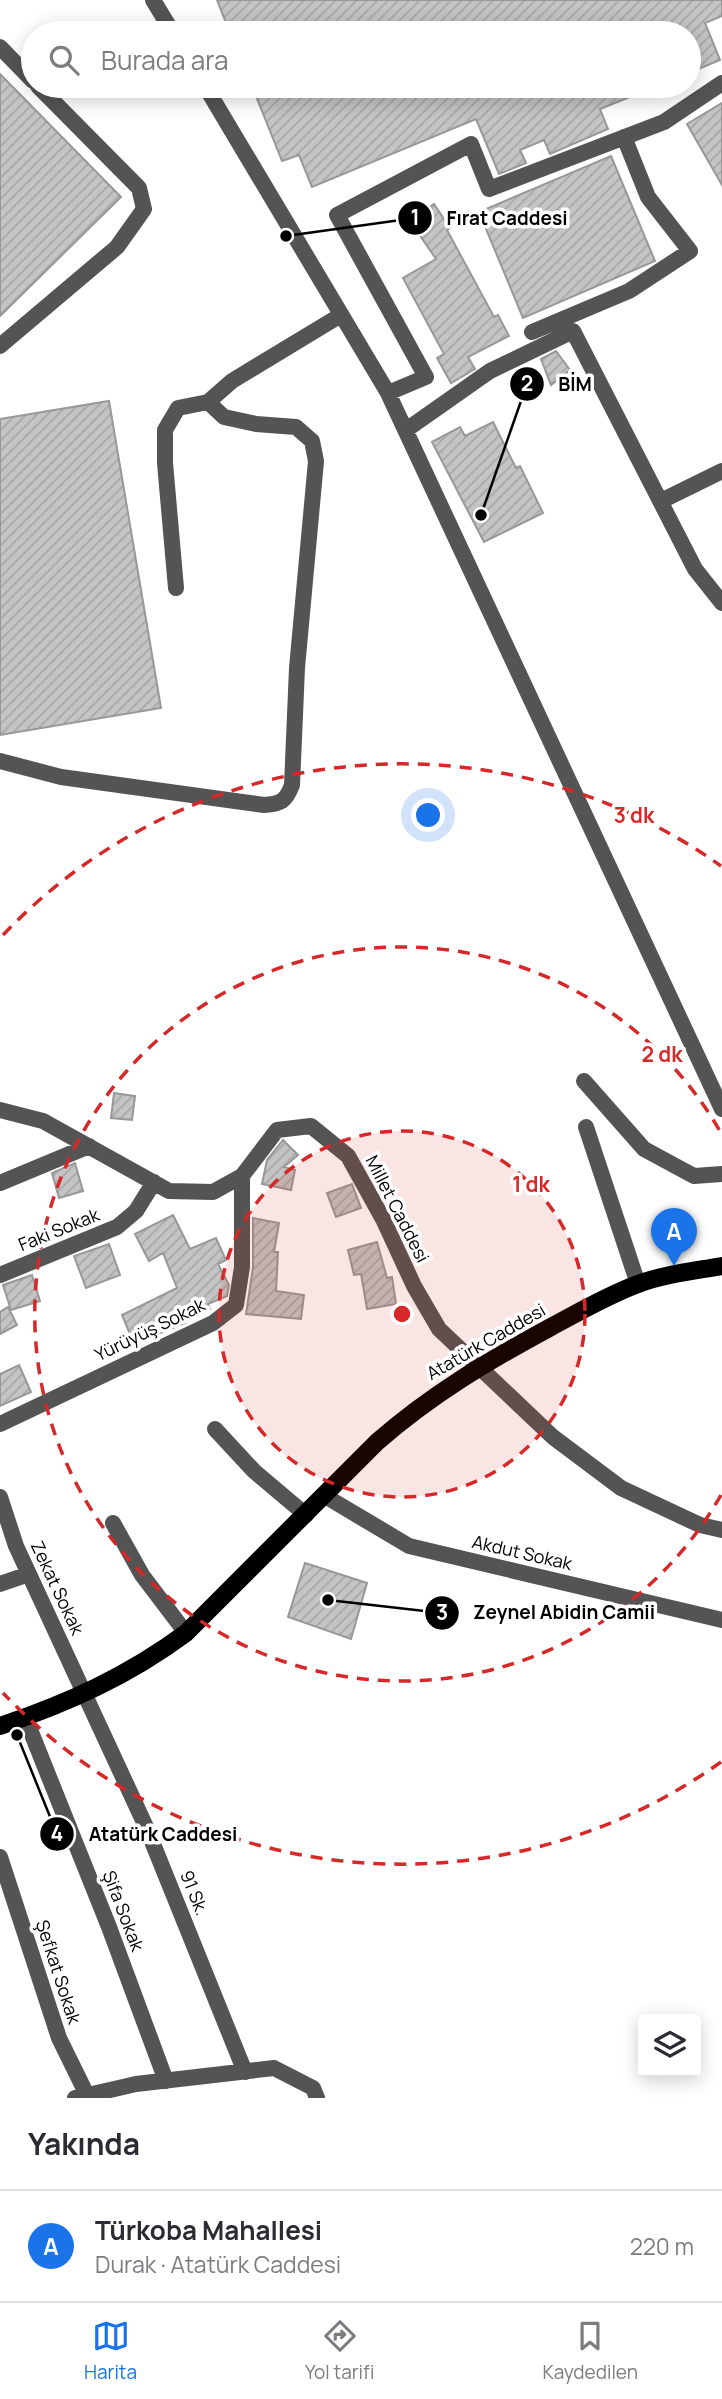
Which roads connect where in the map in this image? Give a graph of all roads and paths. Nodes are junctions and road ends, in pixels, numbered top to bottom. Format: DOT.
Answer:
graph roads {
  1 [pos="153,0"];
  2 [pos="166,21"];
  3 [pos="0,47"];
  4 [pos="21,69"];
  5 [pos="722,83"];
  6 [pos="701,97"];
  7 [pos="50,98"];
  8 [pos="212,98"];
  9 [pos="700,98"];
  10 [pos="624,137"];
  11 [pos="341,315"];
  12 [pos="532,332"];
  13 [pos="0,346"];
  14 [pos="388,393"];
  15 [pos="208,402"];
  16 [pos="406,430"];
  17 [pos="722,471"];
  18 [pos="661,501"];
  19 [pos="176,588"];
  20 [pos="722,603"];
  21 [pos="0,761"];
  22 [pos="584,1082"];
  23 [pos="722,1109"];
  24 [pos="0,1110"];
  25 [pos="586,1127"];
  26 [pos="89,1146"];
  27 [pos="722,1174"];
  28 [pos="242,1176"];
  29 [pos="154,1182"];
  30 [pos="0,1183"];
  31 [pos="722,1266"];
  32 [pos="0,1275"];
  33 [pos="638,1284"];
  34 [pos="479,1366"];
  35 [pos="0,1424"];
  36 [pos="215,1429"];
  37 [pos="325,1496"];
  38 [pos="0,1497"];
  39 [pos="306,1515"];
  40 [pos="113,1523"];
  41 [pos="722,1530"];
  42 [pos="29,1574"];
  43 [pos="0,1584"];
  44 [pos="722,1620"];
  45 [pos="186,1633"];
  46 [pos="84,1694"];
  47 [pos="25,1717"];
  48 [pos="0,1726"];
  49 [pos="0,1857"];
  50 [pos="245,2072"];
  51 [pos="166,2081"];
  52 [pos="81,2097"];
  53 [pos="317,2098"];
  1 -- 2 [label="street"];
  3 -- 4 [label="street"];
  5 -- 6 [label="street"];
  7 -- 13 [label="street"];
  8 -- 11 [label="street"];
  9 -- 10 [label="street"];
  10 -- 12 [label="street"];
  10 -- 14 [label="street"];
  11 -- 14 [label="street"];
  11 -- 15 [label="street"];
  14 -- 16 [label="street"];
  15 -- 19 [label="street"];
  15 -- 21 [label="street"];
  16 -- 18 [label="street"];
  16 -- 23 [label="street"];
  17 -- 18 [label="street"];
  18 -- 20 [label="street"];
  22 -- 27 [label="street"];
  24 -- 26 [label="street, Millet Caddesi"];
  25 -- 33 [label="street"];
  26 -- 29 [label="street, Millet Caddesi"];
  26 -- 30 [label="street"];
  28 -- 29 [label="street, Millet Caddesi"];
  28 -- 34 [label="street, Millet Caddesi"];
  28 -- 35 [label="street, Yürüyüş Sokak"];
  29 -- 32 [label="street, Faki Sokak"];
  31 -- 33 [label="main road, Atatürk Caddesi"];
  33 -- 34 [label="main road, Atatürk Caddesi"];
  34 -- 37 [label="main road, Atatürk Caddesi"];
  34 -- 41 [label="street, Millet Caddesi"];
  36 -- 39 [label="street"];
  37 -- 39 [label="main road, Atatürk Caddesi"];
  37 -- 44 [label="street, Akdut Sokak"];
  38 -- 42 [label="street, Zekat Sokak"];
  39 -- 45 [label="main road, Atatürk Caddesi"];
  40 -- 45 [label="street"];
  42 -- 43 [label="street"];
  42 -- 46 [label="street, Zekat Sokak"];
  45 -- 46 [label="main road, Atatürk Caddesi"];
  46 -- 47 [label="main road, Atatürk Caddesi"];
  46 -- 50 [label="street, 91 Sk."];
  47 -- 48 [label="main road, Atatürk Caddesi"];
  47 -- 51 [label="street, Şifa Sokak"];
  49 -- 52 [label="street, Şefkat Sokak"];
  50 -- 51 [label="street"];
  50 -- 53 [label="street"];
  51 -- 52 [label="street"];
}
